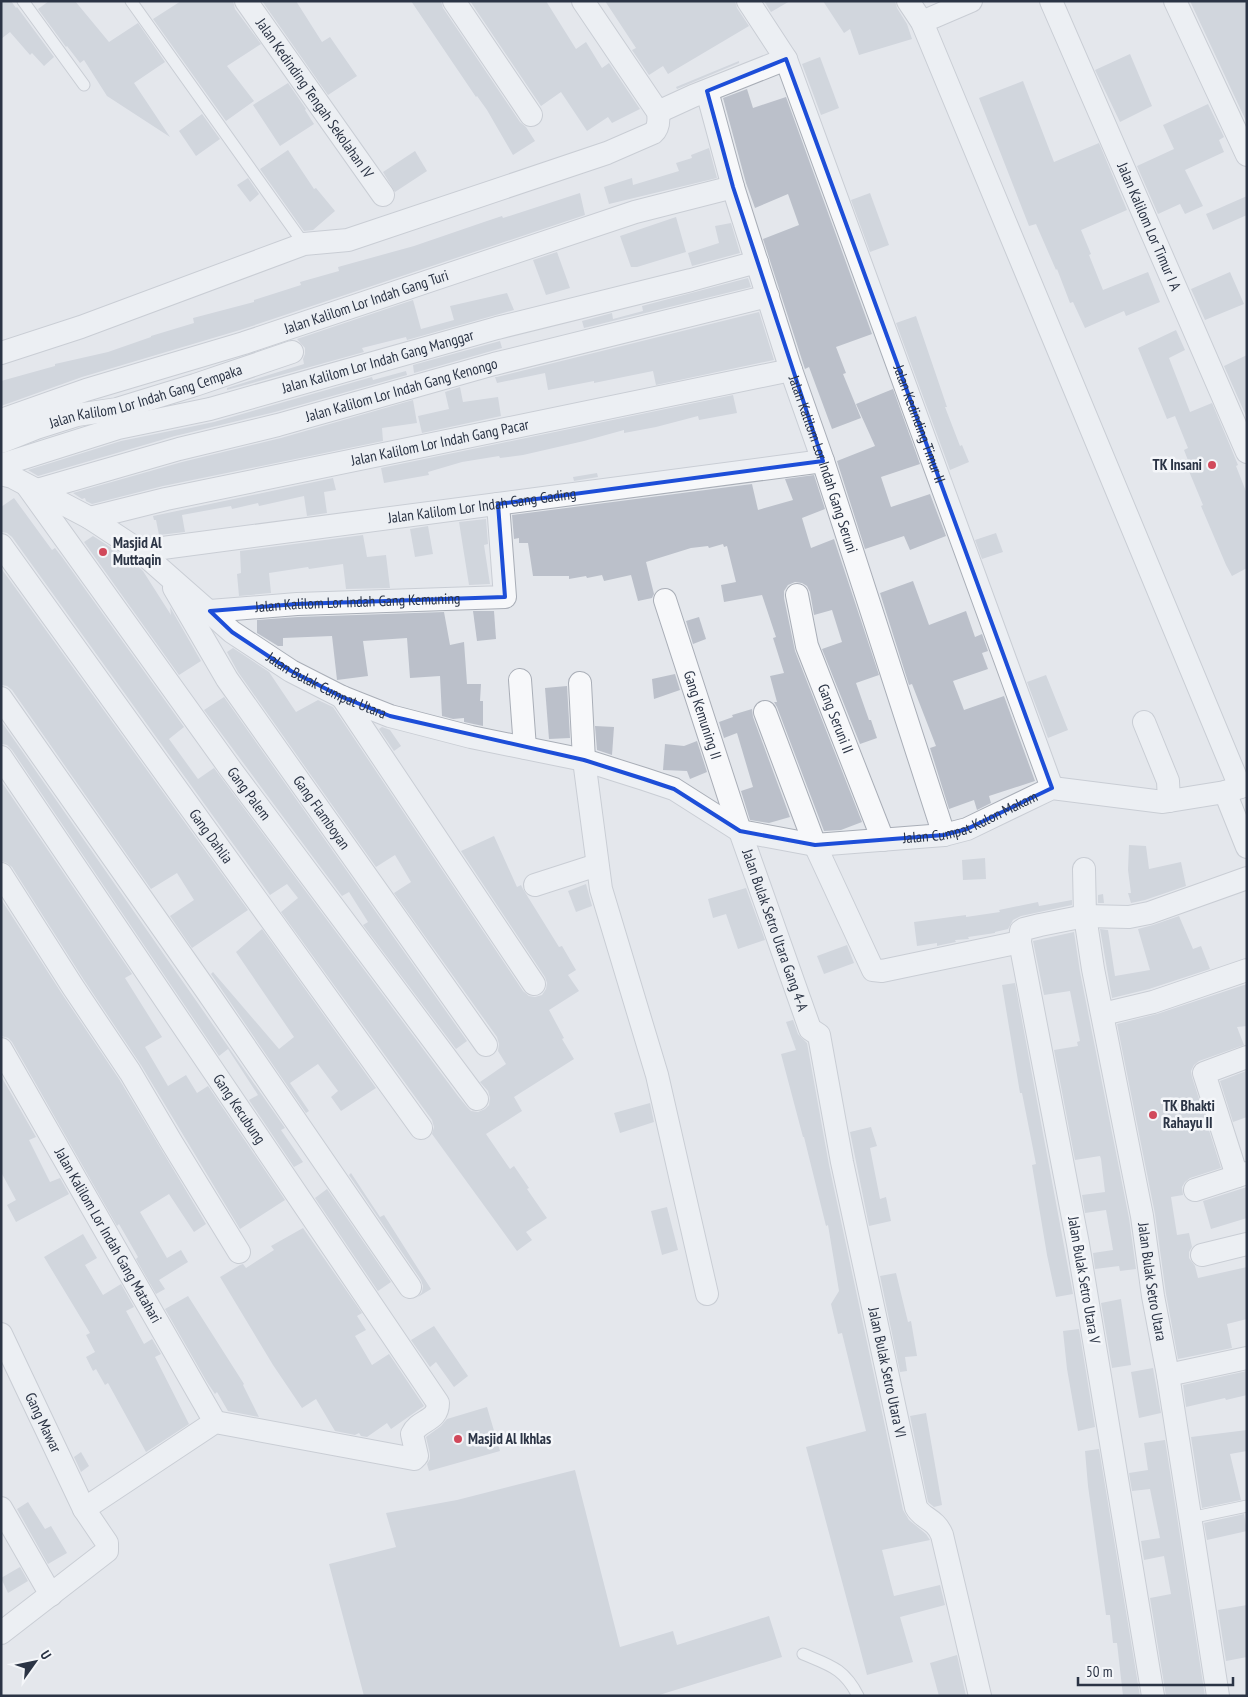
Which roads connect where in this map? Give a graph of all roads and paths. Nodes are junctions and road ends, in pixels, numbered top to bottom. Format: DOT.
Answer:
graph roads {
  1 [pos="23,1"];
  2 [pos="131,1"];
  3 [pos="246,1"];
  4 [pos="454,1"];
  5 [pos="583,1"];
  6 [pos="748,1"];
  7 [pos="908,1"];
  8 [pos="971,1"];
  9 [pos="1051,1"];
  10 [pos="1174,1"];
  11 [pos="922,22"];
  12 [pos="786,59"];
  13 [pos="84,85"];
  14 [pos="707,92"];
  15 [pos="658,112"];
  16 [pos="531,115"];
  17 [pos="1247,155"];
  18 [pos="733,187"];
  19 [pos="384,195"];
  20 [pos="304,244"];
  21 [pos="757,262"];
  22 [pos="768,296"];
  23 [pos="292,352"];
  24 [pos="1,353"];
  25 [pos="791,370"];
  26 [pos="1,420"];
  27 [pos="1,442"];
  28 [pos="1247,452"];
  29 [pos="823,460"];
  30 [pos="1,466"];
  31 [pos="1,474"];
  32 [pos="31,487"];
  33 [pos="498,504"];
  34 [pos="90,518"];
  35 [pos="1,545"];
  36 [pos="140,551"];
  37 [pos="166,574"];
  38 [pos="797,595"];
  39 [pos="665,600"];
  40 [pos="210,611"];
  41 [pos="520,680"];
  42 [pos="580,683"];
  43 [pos="342,697"];
  44 [pos="1,698"];
  45 [pos="765,712"];
  46 [pos="1144,722"];
  47 [pos="525,748"];
  48 [pos="1,757"];
  49 [pos="584,760"];
  50 [pos="1052,788"];
  51 [pos="1238,788"];
  52 [pos="1168,801"];
  53 [pos="698,803"];
  54 [pos="740,830"];
  55 [pos="944,835"];
  56 [pos="883,840"];
  57 [pos="816,845"];
  58 [pos="1247,847"];
  59 [pos="597,865"];
  60 [pos="1084,868"];
  61 [pos="1,874"];
  62 [pos="1247,878"];
  63 [pos="535,884"];
  64 [pos="1085,916"];
  65 [pos="1020,942"];
  66 [pos="1247,970"];
  67 [pos="534,984"];
  68 [pos="1103,1014"];
  69 [pos="815,1032"];
  70 [pos="486,1045"];
  71 [pos="1,1049"];
  72 [pos="1247,1057"];
  73 [pos="477,1099"];
  74 [pos="421,1128"];
  75 [pos="1242,1175"];
  76 [pos="1195,1190"];
  77 [pos="1247,1244"];
  78 [pos="240,1252"];
  79 [pos="1202,1255"];
  80 [pos="410,1287"];
  81 [pos="707,1294"];
  82 [pos="1,1334"];
  83 [pos="1247,1358"];
  84 [pos="1168,1375"];
  85 [pos="215,1422"];
  86 [pos="1247,1506"];
  87 [pos="1,1508"];
  88 [pos="84,1509"];
  89 [pos="1190,1518"];
  90 [pos="51,1596"];
  91 [pos="1,1633"];
  92 [pos="802,1654"];
  93 [pos="858,1696"];
  94 [pos="980,1696"];
  95 [pos="1152,1696"];
  96 [pos="1218,1696"];
  1 -- 13 [label="lane"];
  2 -- 20 [label="lane"];
  3 -- 19 [label="street, Jalan Kedinding Tengah Sekolahan IV"];
  4 -- 16 [label="street"];
  5 -- 15 [label="street"];
  6 -- 12 [label="street, Jalan Kedinding Timur II"];
  7 -- 11 [label="street"];
  8 -- 11 [label="street"];
  9 -- 28 [label="street, Jalan Kalilom Lor Timur I A"];
  10 -- 17 [label="street"];
  11 -- 51 [label="street"];
  12 -- 14 [label="street"];
  12 -- 50 [label="street, Jalan Kedinding Timur II"];
  14 -- 15 [label="street"];
  14 -- 18 [label="street, Jalan Kalilom Lor Indah Gang Seruni"];
  15 -- 20 [label="street"];
  18 -- 21 [label="street, Jalan Kalilom Lor Indah Gang Seruni"];
  18 -- 26 [label="street, Jalan Kalilom Lor Indah Gang Turi"];
  20 -- 24 [label="street"];
  21 -- 22 [label="street, Jalan Kalilom Lor Indah Gang Seruni"];
  21 -- 30 [label="street, Jalan Kalilom Lor Indah Gang Manggar"];
  22 -- 25 [label="street, Jalan Kalilom Lor Indah Gang Seruni"];
  22 -- 32 [label="street, Jalan Kalilom Lor Indah Gang Kenongo"];
  23 -- 27 [label="street, Jalan Kalilom Lor Indah Gang Cempaka"];
  25 -- 29 [label="street, Jalan Kalilom Lor Indah Gang Seruni"];
  25 -- 34 [label="street, Jalan Kalilom Lor Indah Gang Pacar"];
  29 -- 33 [label="street, Jalan Kalilom Lor Indah Gang Gading"];
  29 -- 55 [label="street, Jalan Kalilom Lor Indah Gang Seruni"];
  31 -- 32 [label="street, Jalan Bulak Cumpat Utara"];
  32 -- 34 [label="street, Jalan Bulak Cumpat Utara"];
  32 -- 73 [label="street, Gang Palem"];
  33 -- 36 [label="street, Jalan Kalilom Lor Indah Gang Gading"];
  33 -- 40 [label="street, Jalan Kalilom Lor Indah Gang Kemuning"];
  34 -- 36 [label="street, Jalan Bulak Cumpat Utara"];
  35 -- 74 [label="street, Gang Dahlia"];
  36 -- 37 [label="street, Jalan Bulak Cumpat Utara"];
  37 -- 40 [label="street, Jalan Bulak Cumpat Utara"];
  37 -- 70 [label="street, Gang Flamboyan"];
  38 -- 56 [label="street, Gang Seruni II"];
  39 -- 54 [label="street, Gang Kemuning II"];
  40 -- 43 [label="street, Jalan Bulak Cumpat Utara"];
  41 -- 47 [label="street"];
  42 -- 49 [label="street"];
  43 -- 47 [label="street, Jalan Bulak Cumpat Utara"];
  43 -- 67 [label="street"];
  44 -- 80 [label="street"];
  45 -- 57 [label="street"];
  46 -- 52 [label="street"];
  47 -- 49 [label="street, Jalan Bulak Cumpat Utara"];
  48 -- 85 [label="street, Gang Kecubung"];
  49 -- 53 [label="street, Jalan Bulak Cumpat Utara"];
  49 -- 59 [label="street"];
  50 -- 52 [label="street, Jalan Cumpat Kulon Makam"];
  50 -- 55 [label="street, Jalan Cumpat Kulon Makam"];
  51 -- 52 [label="street, Jalan Cumpat Kulon Makam"];
  51 -- 58 [label="street"];
  53 -- 54 [label="street, Jalan Cumpat Kulon Makam"];
  54 -- 57 [label="street, Jalan Cumpat Kulon Makam"];
  54 -- 69 [label="street, Jalan Bulak Setro Utara Gang 4-A"];
  55 -- 56 [label="street, Jalan Cumpat Kulon Makam"];
  56 -- 57 [label="street, Jalan Cumpat Kulon Makam"];
  57 -- 65 [label="street"];
  59 -- 63 [label="street"];
  59 -- 81 [label="street"];
  60 -- 64 [label="street, Jalan Bulak Setro Utara"];
  61 -- 78 [label="street"];
  62 -- 64 [label="street"];
  64 -- 65 [label="street"];
  64 -- 68 [label="street, Jalan Bulak Setro Utara"];
  65 -- 95 [label="street, Jalan Bulak Setro Utara V"];
  66 -- 68 [label="street"];
  68 -- 84 [label="street, Jalan Bulak Setro Utara"];
  69 -- 94 [label="street, Jalan Bulak Setro Utara VI"];
  71 -- 85 [label="street, Jalan Kalilom Lor Indah Gang Matahari"];
  72 -- 75 [label="street"];
  75 -- 76 [label="street"];
  77 -- 79 [label="street"];
  82 -- 88 [label="street, Gang Mawar"];
  83 -- 84 [label="street"];
  84 -- 89 [label="street, Jalan Bulak Setro Utara"];
  85 -- 88 [label="street"];
  86 -- 89 [label="lane"];
  87 -- 90 [label="street"];
  88 -- 90 [label="street, Gang Mawar"];
  89 -- 96 [label="street, Jalan Bulak Setro Utara"];
  90 -- 91 [label="street"];
  92 -- 93 [label="lane"];
}
